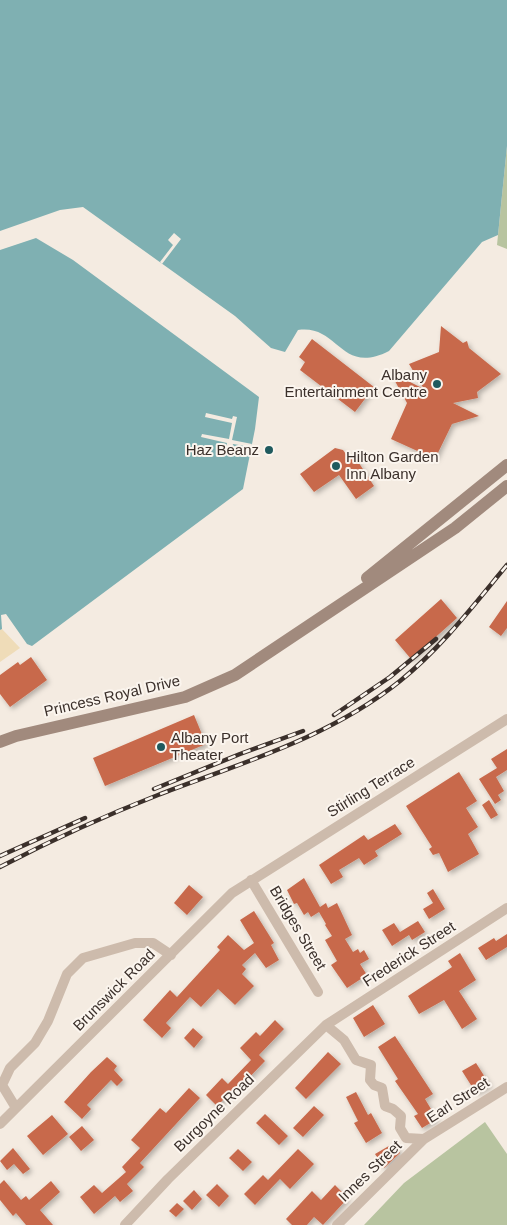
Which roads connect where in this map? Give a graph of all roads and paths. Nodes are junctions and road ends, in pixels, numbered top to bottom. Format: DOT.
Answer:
graph roads {
  1 [pos="507,465"];
  2 [pos="507,486"];
  3 [pos="446,516"];
  4 [pos="455,528"];
  5 [pos="281,646"];
  6 [pos="507,720"];
  7 [pos="0,742"];
  8 [pos="251,880"];
  9 [pos="507,908"];
  10 [pos="171,955"];
  11 [pos="318,992"];
  12 [pos="326,1025"];
  13 [pos="507,1087"];
  14 [pos="16,1108"];
  15 [pos="0,1124"];
  16 [pos="424,1139"];
  17 [pos="125,1225"];
  18 [pos="336,1225"];
  1 -- 3 [label="main road, Princess Royal Drive"];
  2 -- 4 [label="main road, Princess Royal Drive"];
  3 -- 4 [label="main road"];
  3 -- 5 [label="main road, Princess Royal Drive"];
  4 -- 5 [label="main road, Princess Royal Drive"];
  5 -- 7 [label="main road, Princess Royal Drive"];
  6 -- 8 [label="street, Stirling Terrace"];
  8 -- 10 [label="street, Brunswick Road"];
  8 -- 11 [label="street, Bridges Street"];
  9 -- 12 [label="street, Frederick Street"];
  10 -- 14 [label="street, Brunswick Road"];
  10 -- 14 [label="street"];
  12 -- 16 [label="street"];
  12 -- 17 [label="street, Burgoyne Road"];
  13 -- 16 [label="street, Earl Street"];
  14 -- 15 [label="street, Brunswick Road"];
  16 -- 18 [label="street, Innes Street"];
}
